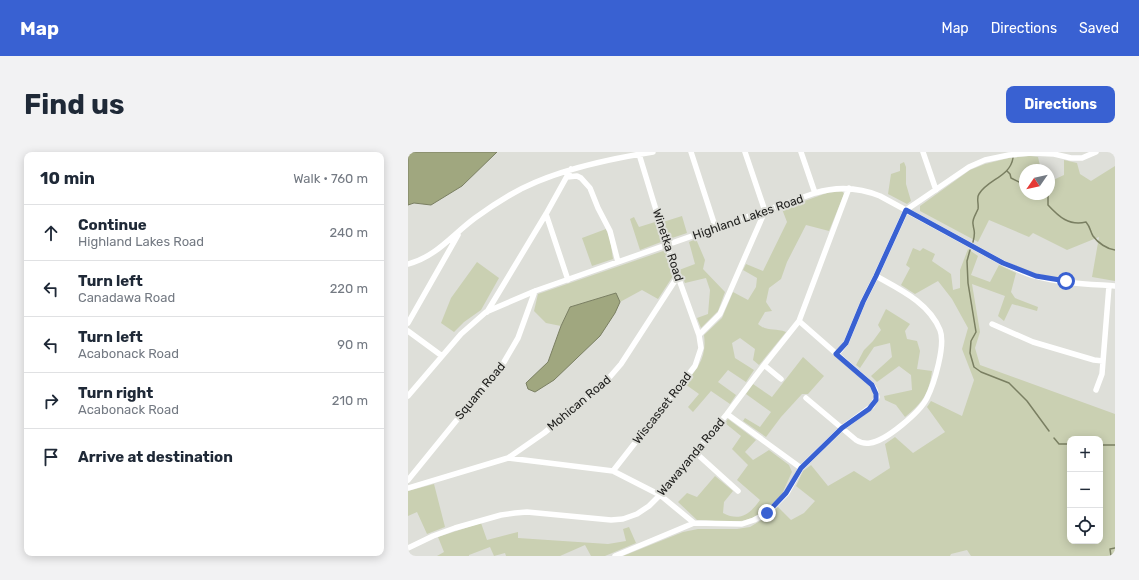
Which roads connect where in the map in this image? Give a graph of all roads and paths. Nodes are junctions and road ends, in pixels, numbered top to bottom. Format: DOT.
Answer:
graph roads {
  1 [pos="653,152"];
  2 [pos="691,152"];
  3 [pos="745,152"];
  4 [pos="801,152"];
  5 [pos="923,152"];
  6 [pos="1096,152"];
  7 [pos="639,154"];
  8 [pos="571,169"];
  9 [pos="567,177"];
  10 [pos="848,188"];
  11 [pos="936,190"];
  12 [pos="815,193"];
  13 [pos="906,210"];
  14 [pos="764,211"];
  15 [pos="546,214"];
  16 [pos="716,228"];
  17 [pos="461,230"];
  18 [pos="667,246"];
  19 [pos="618,262"];
  20 [pos="408,264"];
  21 [pos="678,276"];
  22 [pos="876,276"];
  23 [pos="568,280"];
  24 [pos="1112,286"];
  25 [pos="535,292"];
  26 [pos="486,312"];
  27 [pos="799,321"];
  28 [pos="408,322"];
  29 [pos="992,324"];
  30 [pos="408,331"];
  31 [pos="700,335"];
  32 [pos="836,354"];
  33 [pos="442,356"];
  34 [pos="1103,361"];
  35 [pos="764,365"];
  36 [pos="781,379"];
  37 [pos="1096,390"];
  38 [pos="408,396"];
  39 [pos="806,398"];
  40 [pos="728,414"];
  41 [pos="842,428"];
  42 [pos="696,452"];
  43 [pos="508,458"];
  44 [pos="801,468"];
  45 [pos="613,471"];
  46 [pos="408,480"];
  47 [pos="408,488"];
  48 [pos="738,491"];
  49 [pos="660,495"];
  50 [pos="694,523"];
  51 [pos="408,548"];
  52 [pos="615,556"];
  1 -- 7 [label="street"];
  2 -- 16 [label="street"];
  3 -- 14 [label="street"];
  4 -- 12 [label="street"];
  5 -- 11 [label="street"];
  6 -- 11 [label="street"];
  7 -- 8 [label="street"];
  7 -- 18 [label="street, Winetka Road"];
  8 -- 9 [label="street"];
  8 -- 17 [label="street"];
  9 -- 15 [label="street"];
  9 -- 19 [label="street"];
  10 -- 12 [label="street, Highland Lakes Road"];
  10 -- 13 [label="street, Highland Lakes Road"];
  10 -- 27 [label="street, Wawayanda Road"];
  11 -- 13 [label="street"];
  12 -- 14 [label="street, Highland Lakes Road"];
  13 -- 22 [label="street"];
  13 -- 24 [label="street, Highland Lakes Road"];
  14 -- 16 [label="street, Highland Lakes Road"];
  14 -- 31 [label="street"];
  15 -- 23 [label="street"];
  15 -- 26 [label="street"];
  16 -- 18 [label="street, Highland Lakes Road"];
  17 -- 20 [label="street"];
  17 -- 28 [label="street"];
  18 -- 19 [label="street, Highland Lakes Road"];
  18 -- 21 [label="street, Winetka Road"];
  19 -- 23 [label="street, Highland Lakes Road"];
  21 -- 31 [label="street, Winetka Road"];
  21 -- 43 [label="street, Mohican Road"];
  22 -- 32 [label="street"];
  22 -- 41 [label="street"];
  23 -- 25 [label="street, Highland Lakes Road"];
  24 -- 34 [label="street"];
  25 -- 26 [label="street, Highland Lakes Road"];
  25 -- 46 [label="street, Squam Road"];
  26 -- 33 [label="street, Highland Lakes Road"];
  27 -- 32 [label="street"];
  27 -- 35 [label="street, Wawayanda Road"];
  29 -- 34 [label="street"];
  30 -- 33 [label="street"];
  31 -- 45 [label="street, Wiscasset Road"];
  32 -- 41 [label="street"];
  33 -- 38 [label="street, Highland Lakes Road"];
  34 -- 37 [label="street"];
  35 -- 36 [label="street"];
  35 -- 40 [label="street, Wawayanda Road"];
  39 -- 41 [label="street"];
  40 -- 42 [label="street, Wawayanda Road"];
  40 -- 44 [label="street"];
  41 -- 44 [label="street"];
  42 -- 48 [label="street"];
  42 -- 49 [label="street, Wawayanda Road"];
  43 -- 45 [label="street"];
  43 -- 47 [label="street"];
  44 -- 50 [label="street"];
  45 -- 49 [label="street"];
  49 -- 50 [label="street"];
  49 -- 51 [label="street, Wawayanda Road"];
  50 -- 52 [label="street"];
}
